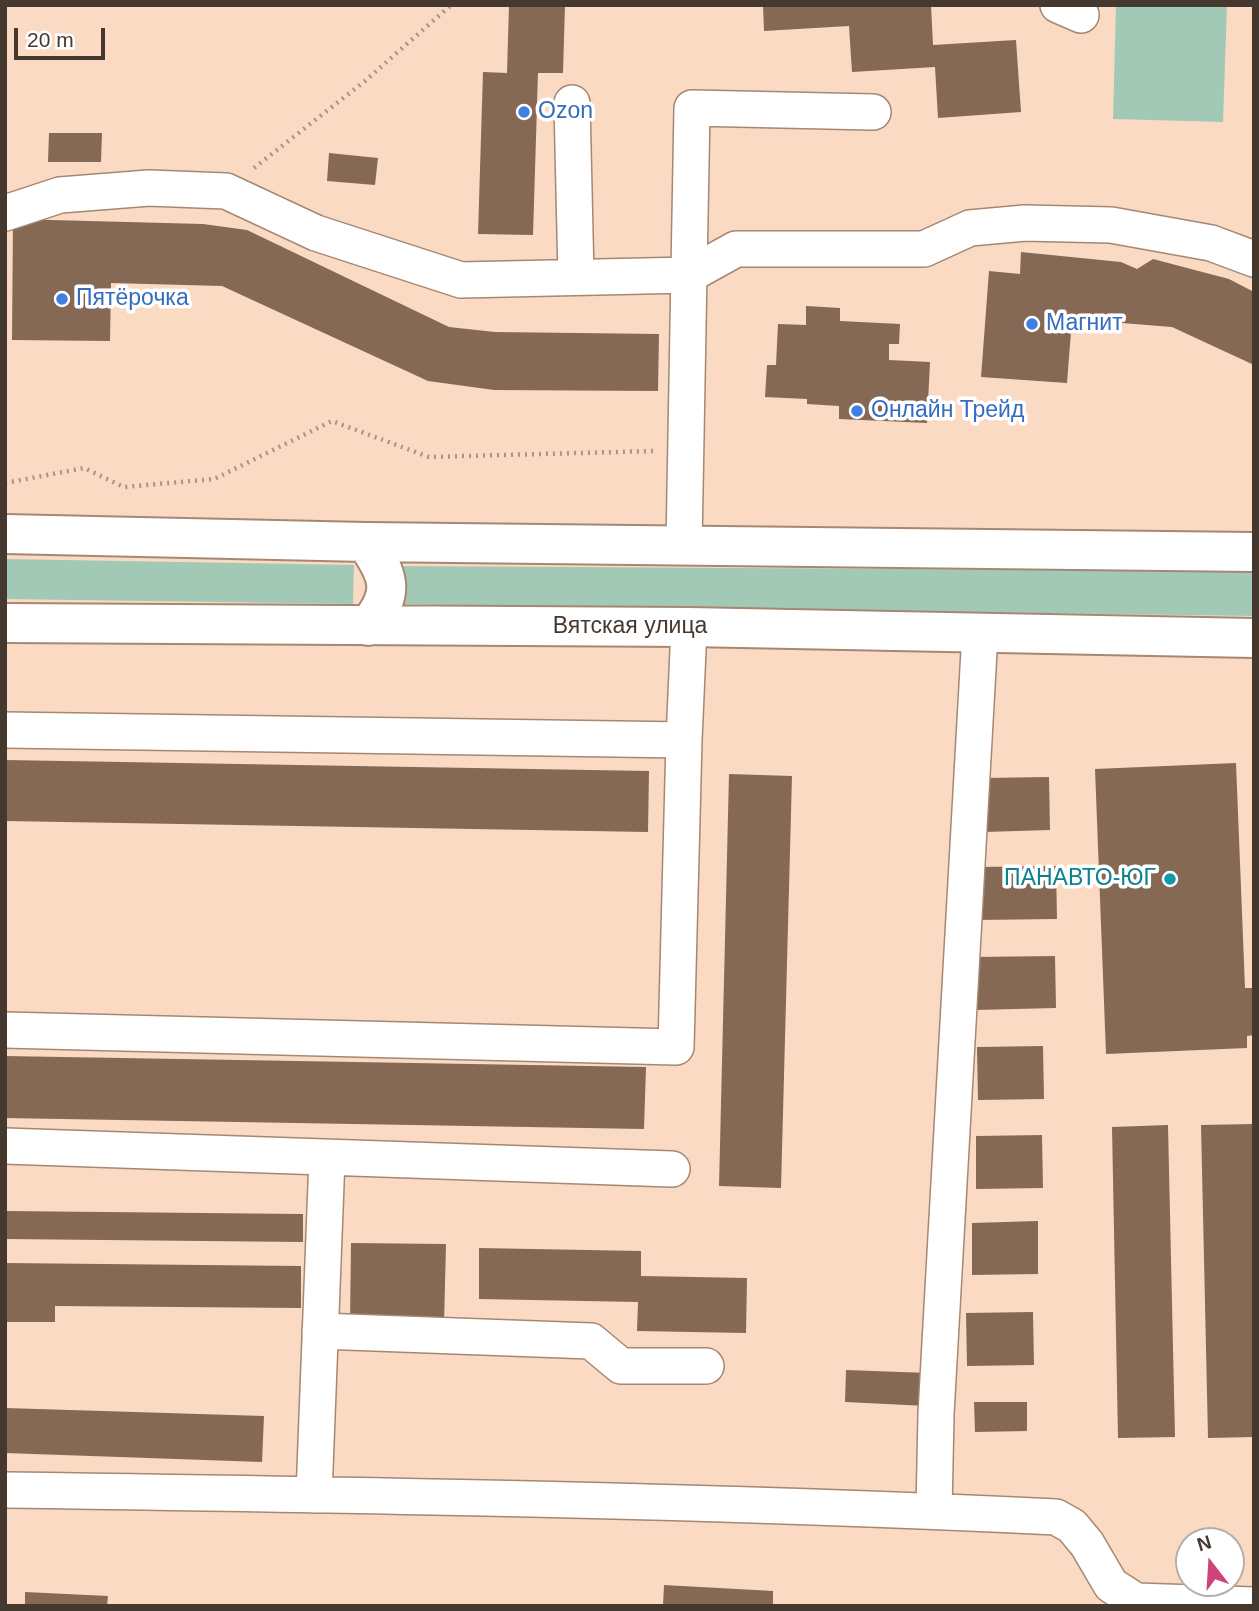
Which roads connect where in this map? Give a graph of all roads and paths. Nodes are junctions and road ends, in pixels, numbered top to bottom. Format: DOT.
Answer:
graph roads {
  1 [pos="451,5"];
  2 [pos="572,103"];
  3 [pos="873,112"];
  4 [pos="226,191"];
  5 [pos="5,213"];
  6 [pos="1254,259"];
  7 [pos="690,275"];
  8 [pos="576,277"];
  9 [pos="685,450"];
  10 [pos="5,483"];
  11 [pos="5,534"];
  12 [pos="366,542"];
  13 [pos="684,545"];
  14 [pos="1254,552"];
  15 [pos="5,623"];
  16 [pos="368,626"];
  17 [pos="689,627"];
  18 [pos="980,634"];
  19 [pos="1254,638"];
  20 [pos="5,730"];
  21 [pos="684,740"];
  22 [pos="5,1030"];
  23 [pos="5,1146"];
  24 [pos="327,1158"];
  25 [pos="672,1169"];
  26 [pos="320,1331"];
  27 [pos="706,1366"];
  28 [pos="5,1490"];
  29 [pos="314,1495"];
  30 [pos="933,1511"];
  31 [pos="1254,1605"];
  1 -- 4 [label="path"];
  2 -- 8 [label="lane"];
  3 -- 7 [label="lane"];
  4 -- 5 [label="lane"];
  4 -- 8 [label="lane"];
  6 -- 7 [label="lane"];
  7 -- 8 [label="lane"];
  7 -- 9 [label="lane"];
  9 -- 10 [label="path"];
  9 -- 13 [label="lane"];
  11 -- 12 [label="main road"];
  12 -- 13 [label="main road"];
  12 -- 16 [label="main road"];
  13 -- 14 [label="main road"];
  15 -- 16 [label="main road, Вятская улица"];
  16 -- 17 [label="main road, Вятская улица"];
  17 -- 18 [label="main road, Вятская улица"];
  17 -- 21 [label="lane"];
  18 -- 19 [label="main road, Вятская улица"];
  18 -- 30 [label="lane"];
  20 -- 21 [label="lane"];
  21 -- 22 [label="lane"];
  23 -- 24 [label="lane"];
  24 -- 25 [label="lane"];
  24 -- 26 [label="lane"];
  26 -- 27 [label="lane"];
  26 -- 29 [label="lane"];
  28 -- 29 [label="lane"];
  29 -- 30 [label="lane"];
  30 -- 31 [label="lane"];
}
